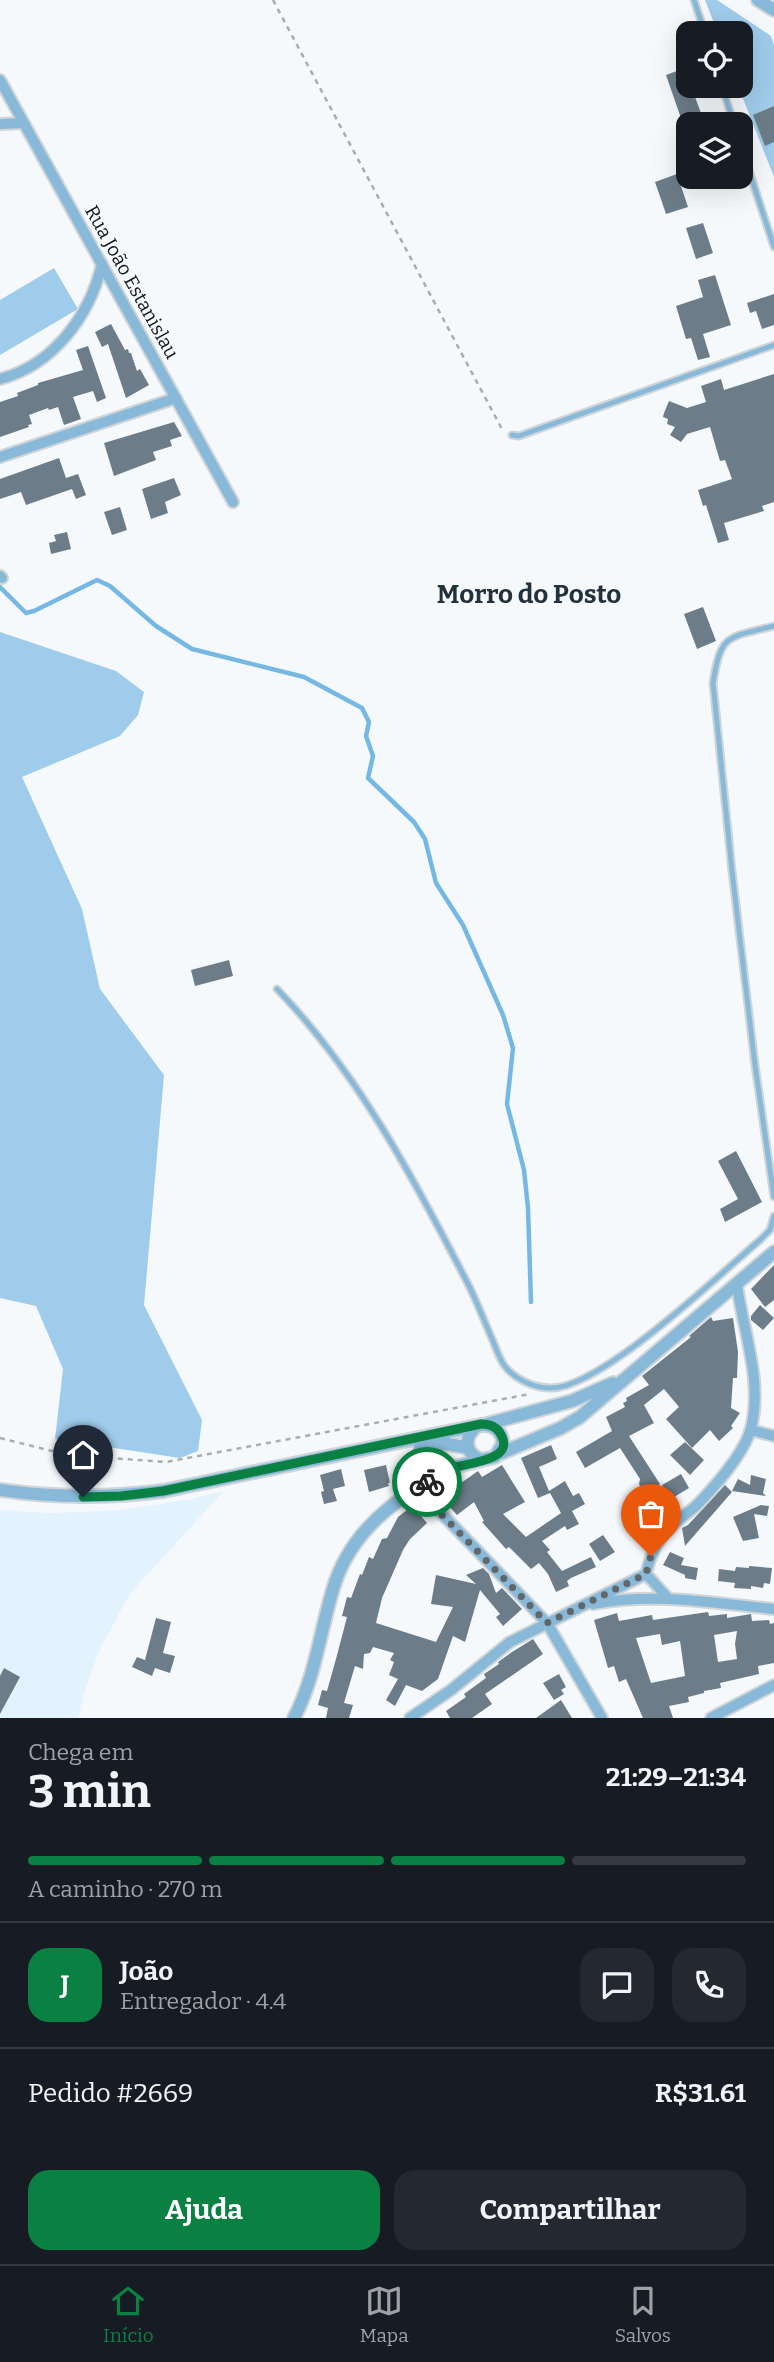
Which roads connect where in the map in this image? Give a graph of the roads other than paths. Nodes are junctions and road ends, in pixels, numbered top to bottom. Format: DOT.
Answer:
graph roads {
  1 [pos="694,0"];
  2 [pos="758,0"];
  3 [pos="774,10"];
  4 [pos="701,21"];
  5 [pos="0,80"];
  6 [pos="24,123"];
  7 [pos="0,124"];
  8 [pos="753,183"];
  9 [pos="774,247"];
  10 [pos="102,264"];
  11 [pos="774,345"];
  12 [pos="0,379"];
  13 [pos="176,398"];
  14 [pos="512,435"];
  15 [pos="0,457"];
  16 [pos="233,502"];
  17 [pos="774,626"];
  18 [pos="276,989"];
  19 [pos="774,1197"];
  20 [pos="774,1216"];
  21 [pos="774,1252"];
  22 [pos="737,1285"];
  23 [pos="632,1372"];
  24 [pos="481,1426"];
  25 [pos="751,1430"];
  26 [pos="774,1436"];
  27 [pos="468,1448"];
  28 [pos="499,1454"];
  29 [pos="319,1459"];
  30 [pos="481,1460"];
  31 [pos="448,1469"];
  32 [pos="416,1488"];
  33 [pos="0,1490"];
  34 [pos="646,1574"];
  35 [pos="667,1597"];
  36 [pos="580,1606"];
  37 [pos="774,1609"];
  38 [pos="547,1623"];
  39 [pos="774,1685"];
  40 [pos="294,1718"];
  41 [pos="410,1718"];
  42 [pos="602,1718"];
  43 [pos="711,1718"];
  1 -- 4 [label="lane"];
  2 -- 3 [label="street"];
  5 -- 6 [label="street, Rua João Estanislau"];
  6 -- 7 [label="street"];
  6 -- 10 [label="street, Rua João Estanislau"];
  8 -- 9 [label="lane"];
  10 -- 12 [label="street"];
  10 -- 13 [label="street, Rua João Estanislau"];
  11 -- 14 [label="lane"];
  13 -- 15 [label="street"];
  13 -- 16 [label="street, Rua João Estanislau"];
  17 -- 19 [label="lane"];
  18 -- 20 [label="lane"];
  21 -- 22 [label="street"];
  22 -- 23 [label="street"];
  22 -- 25 [label="street"];
  23 -- 24 [label="street"];
  23 -- 28 [label="street"];
  24 -- 27 [label="street"];
  24 -- 28 [label="street"];
  24 -- 29 [label="street"];
  25 -- 26 [label="street"];
  25 -- 34 [label="street"];
  27 -- 29 [label="street"];
  27 -- 30 [label="street"];
  27 -- 31 [label="street"];
  28 -- 30 [label="street"];
  29 -- 33 [label="street"];
  30 -- 31 [label="street"];
  31 -- 32 [label="street"];
  32 -- 38 [label="street"];
  32 -- 40 [label="street"];
  34 -- 35 [label="street"];
  34 -- 36 [label="street"];
  35 -- 36 [label="street"];
  35 -- 37 [label="street"];
  36 -- 38 [label="street"];
  38 -- 41 [label="street"];
  38 -- 42 [label="street"];
  39 -- 43 [label="street"];
}
